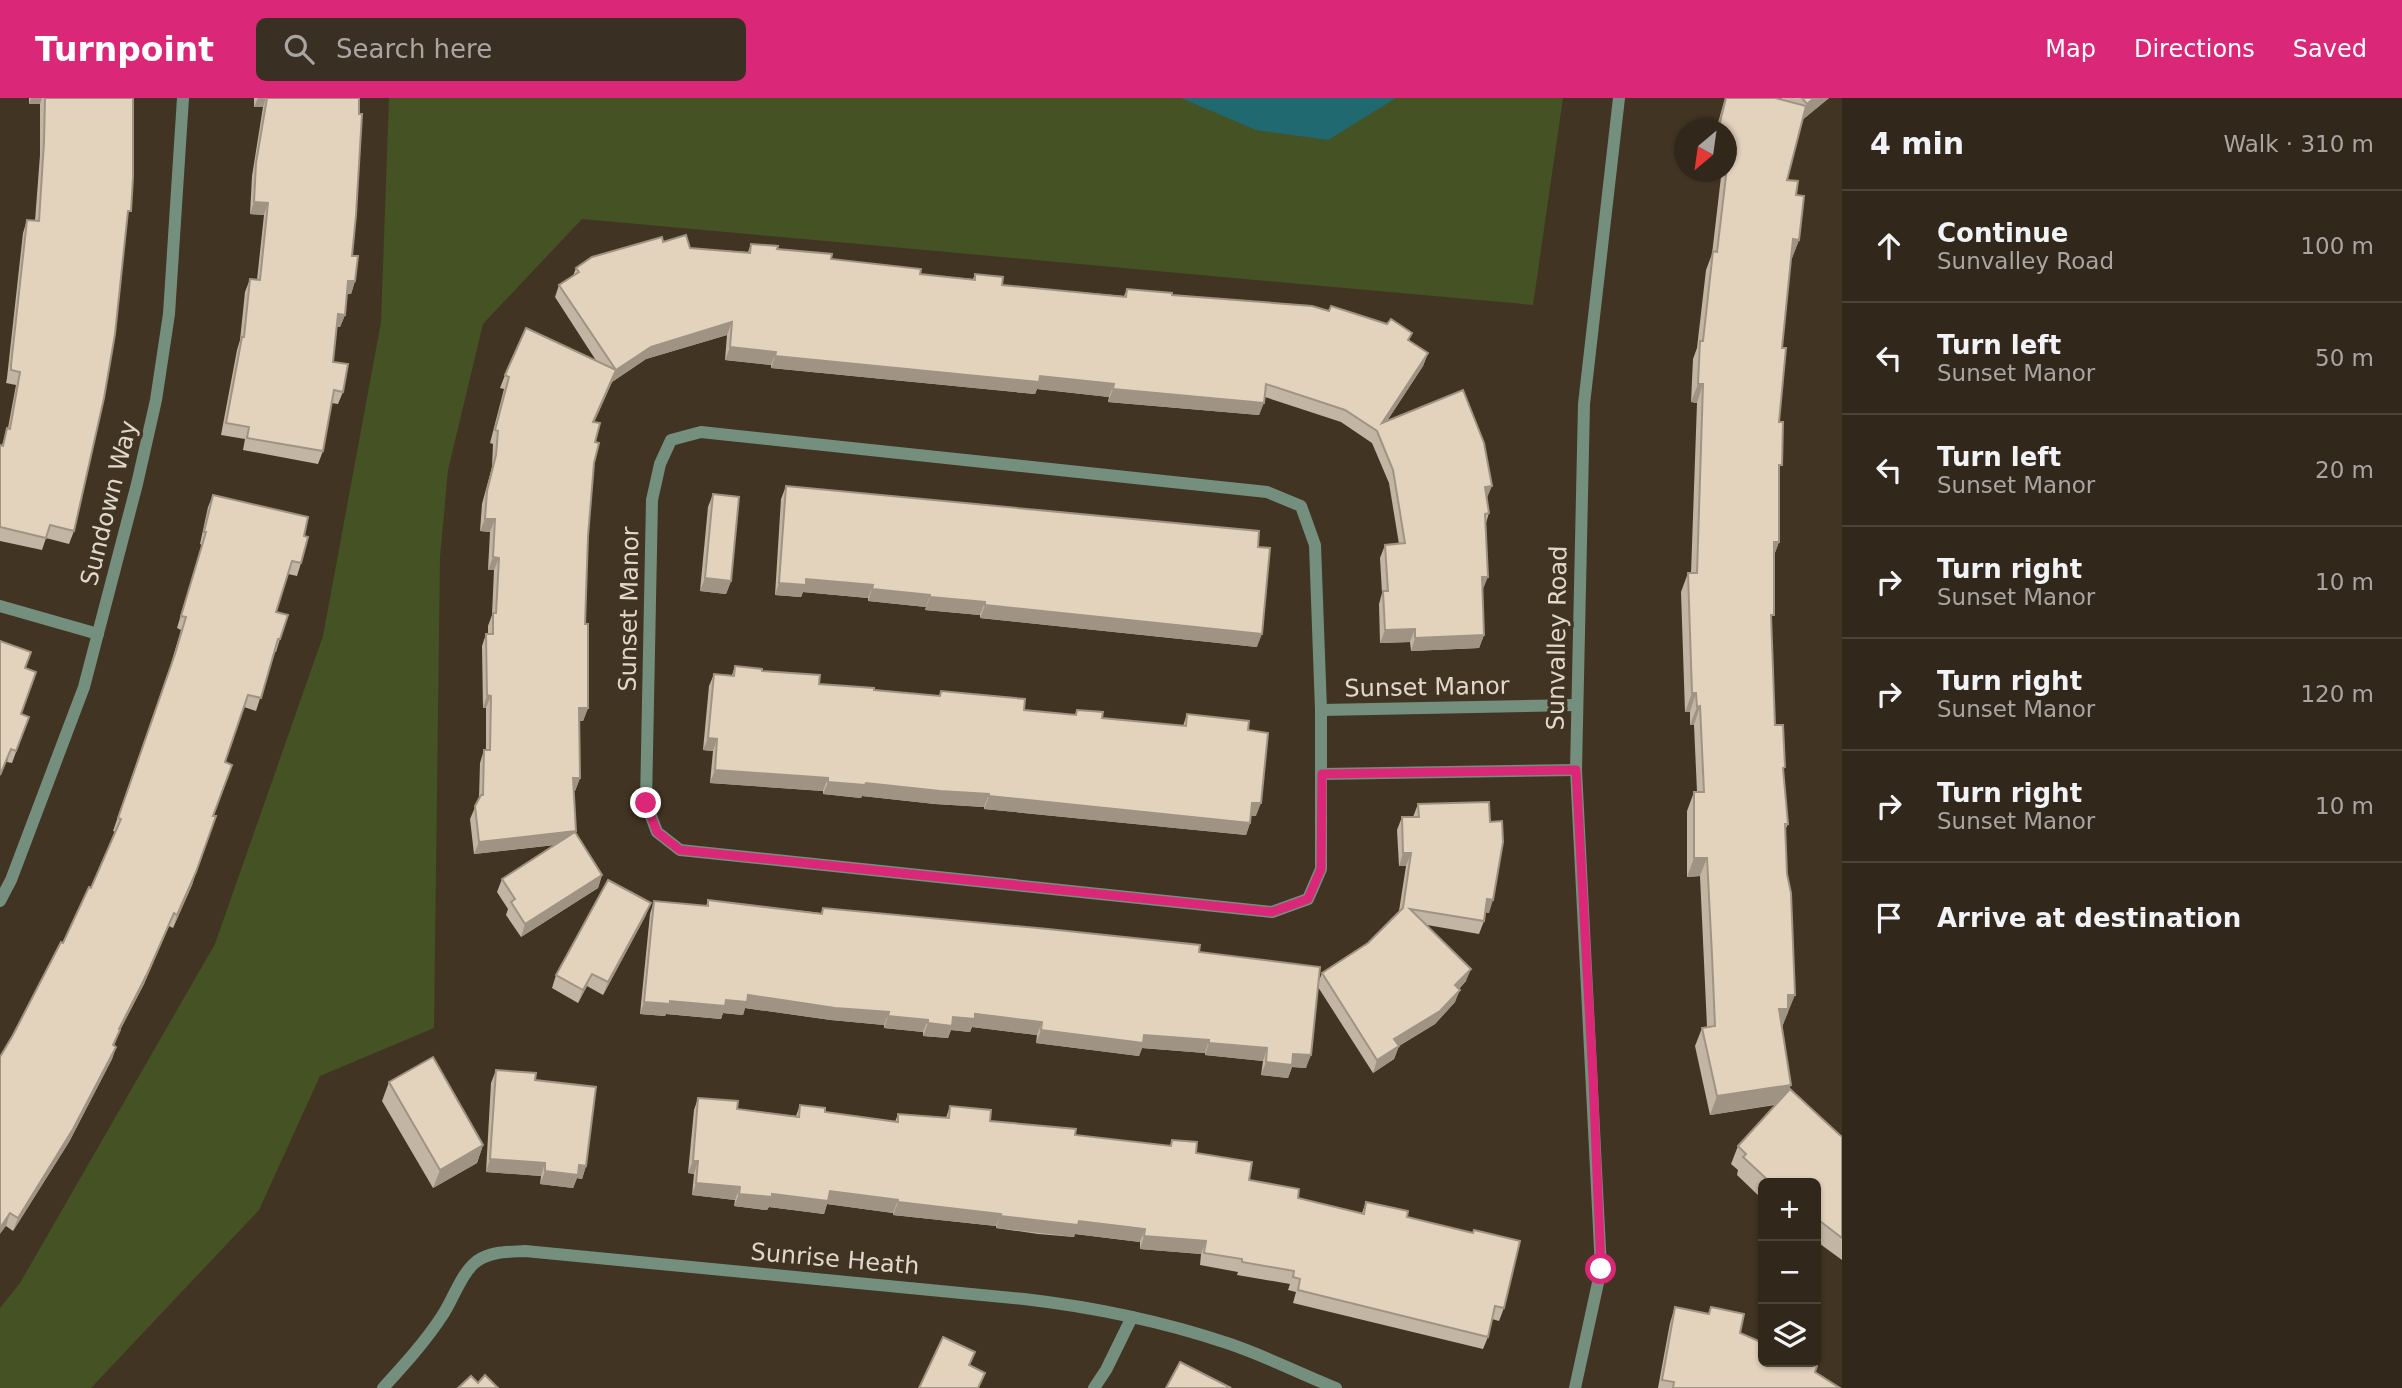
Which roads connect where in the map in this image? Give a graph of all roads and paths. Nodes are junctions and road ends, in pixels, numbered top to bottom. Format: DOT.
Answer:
graph roads {
  1 [pos="183,98"];
  2 [pos="1619,98"];
  3 [pos="0,606"];
  4 [pos="99,634"];
  5 [pos="1576,705"];
  6 [pos="1321,710"];
  7 [pos="1576,770"];
  8 [pos="1322,774"];
  9 [pos="0,901"];
  10 [pos="1132,1317"];
  11 [pos="383,1388"];
  12 [pos="1094,1388"];
  13 [pos="1336,1388"];
  14 [pos="1575,1388"];
  1 -- 4 [label="street, Sundown Way"];
  2 -- 5 [label="street, Sunvalley Road"];
  3 -- 4 [label="street"];
  4 -- 9 [label="street, Sundown Way"];
  5 -- 6 [label="street, Sunset Manor"];
  5 -- 7 [label="street, Sunvalley Road"];
  6 -- 8 [label="street, Sunset Manor"];
  6 -- 8 [label="street, Sunset Manor"];
  7 -- 8 [label="street"];
  7 -- 14 [label="street, Sunvalley Road"];
  10 -- 11 [label="street, Sunrise Heath"];
  10 -- 12 [label="street"];
  10 -- 13 [label="street, Sunrise Heath"];
}
